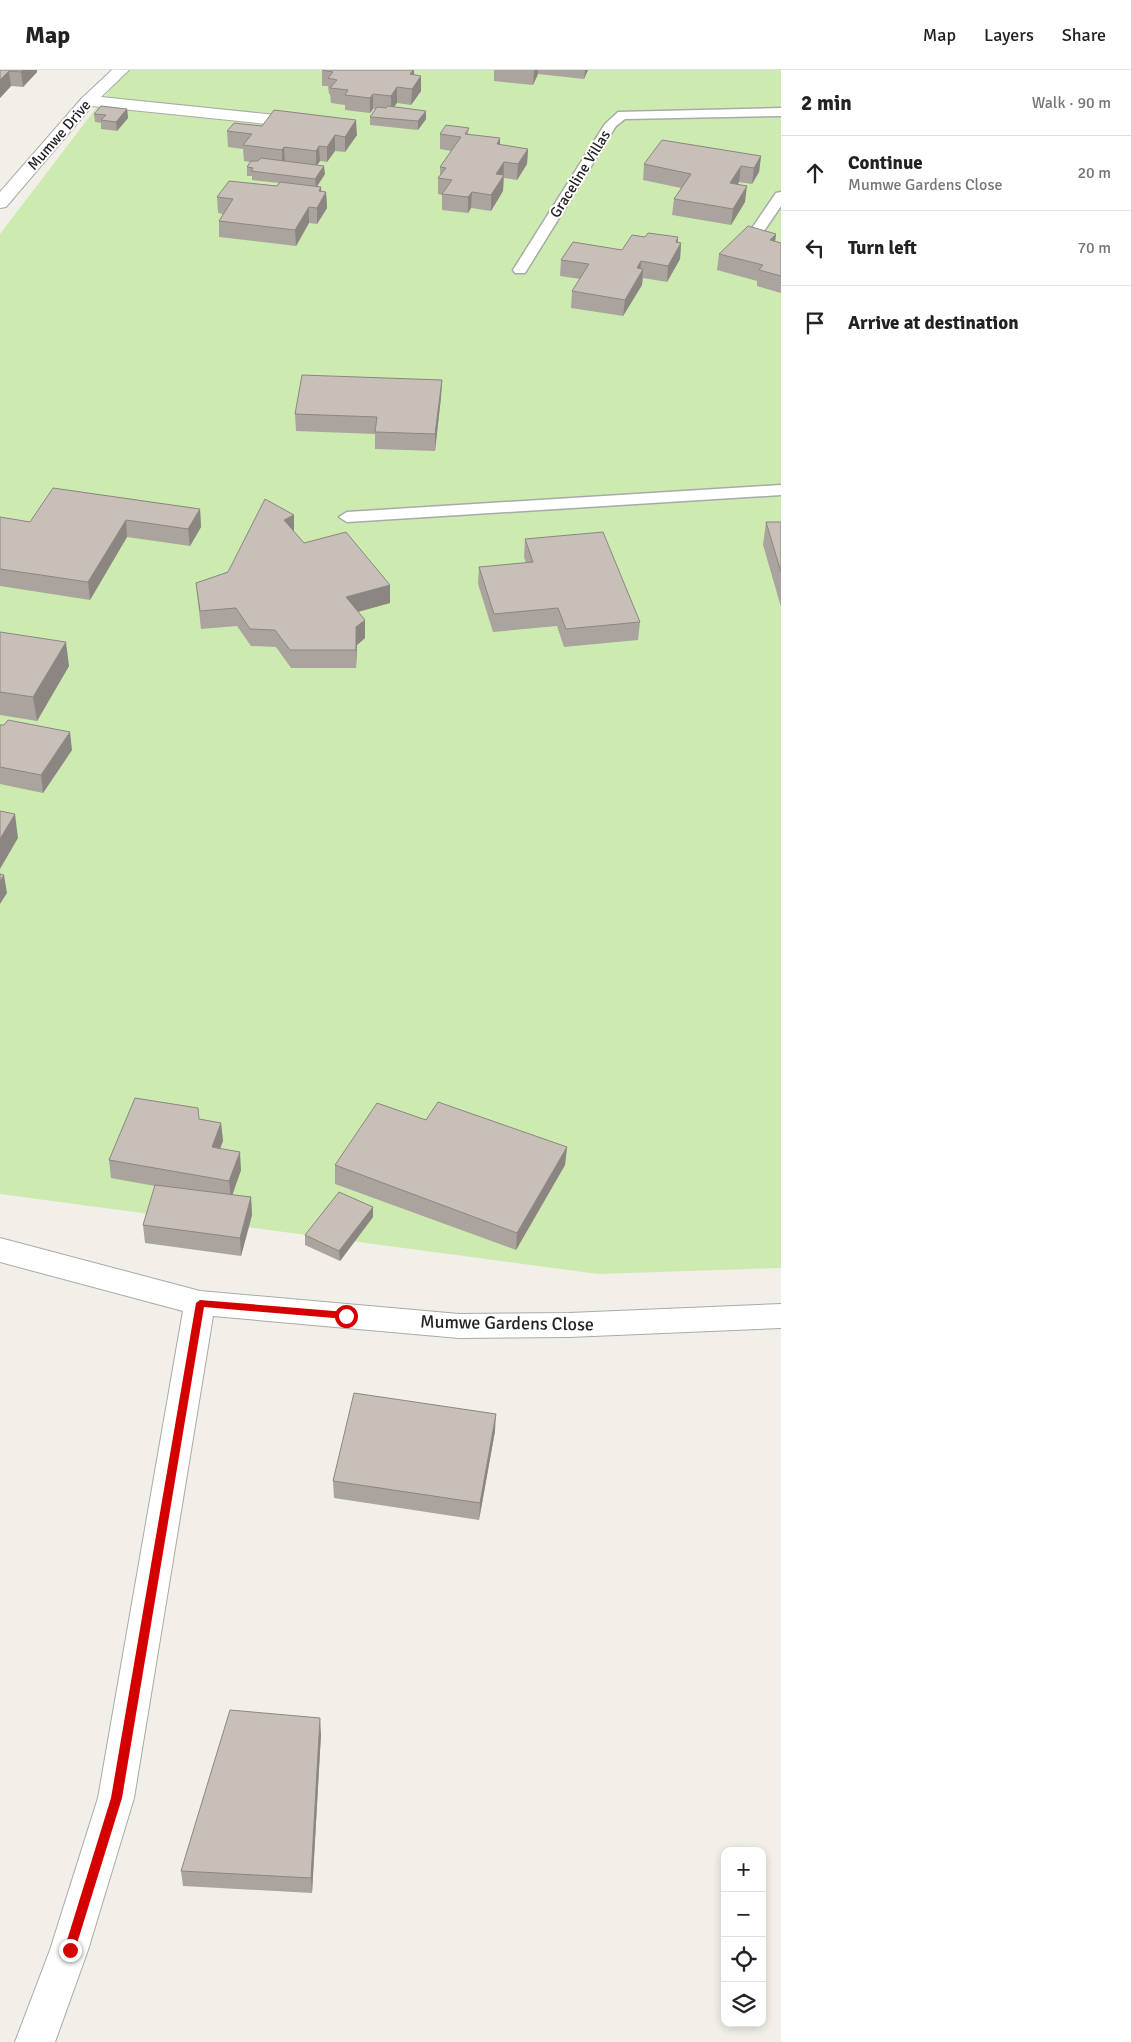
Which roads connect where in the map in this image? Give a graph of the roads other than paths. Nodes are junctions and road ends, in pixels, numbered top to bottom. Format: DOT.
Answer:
graph roads {
  1 [pos="121,70"];
  2 [pos="88,101"];
  3 [pos="781,112"];
  4 [pos="322,124"];
  5 [pos="781,196"];
  6 [pos="0,203"];
  7 [pos="754,234"];
  8 [pos="520,270"];
  9 [pos="781,490"];
  10 [pos="347,517"];
  11 [pos="0,1250"];
  12 [pos="200,1303"];
  13 [pos="781,1316"];
  14 [pos="35,2042"];
  1 -- 2 [label="street, Mumwe Drive"];
  2 -- 4 [label="street"];
  2 -- 6 [label="street, Mumwe Drive"];
  3 -- 8 [label="lane, Graceline Villas"];
  5 -- 7 [label="lane"];
  9 -- 10 [label="lane"];
  11 -- 12 [label="street, Mumwe Gardens Close"];
  12 -- 13 [label="street, Mumwe Gardens Close"];
  12 -- 14 [label="street"];
}
